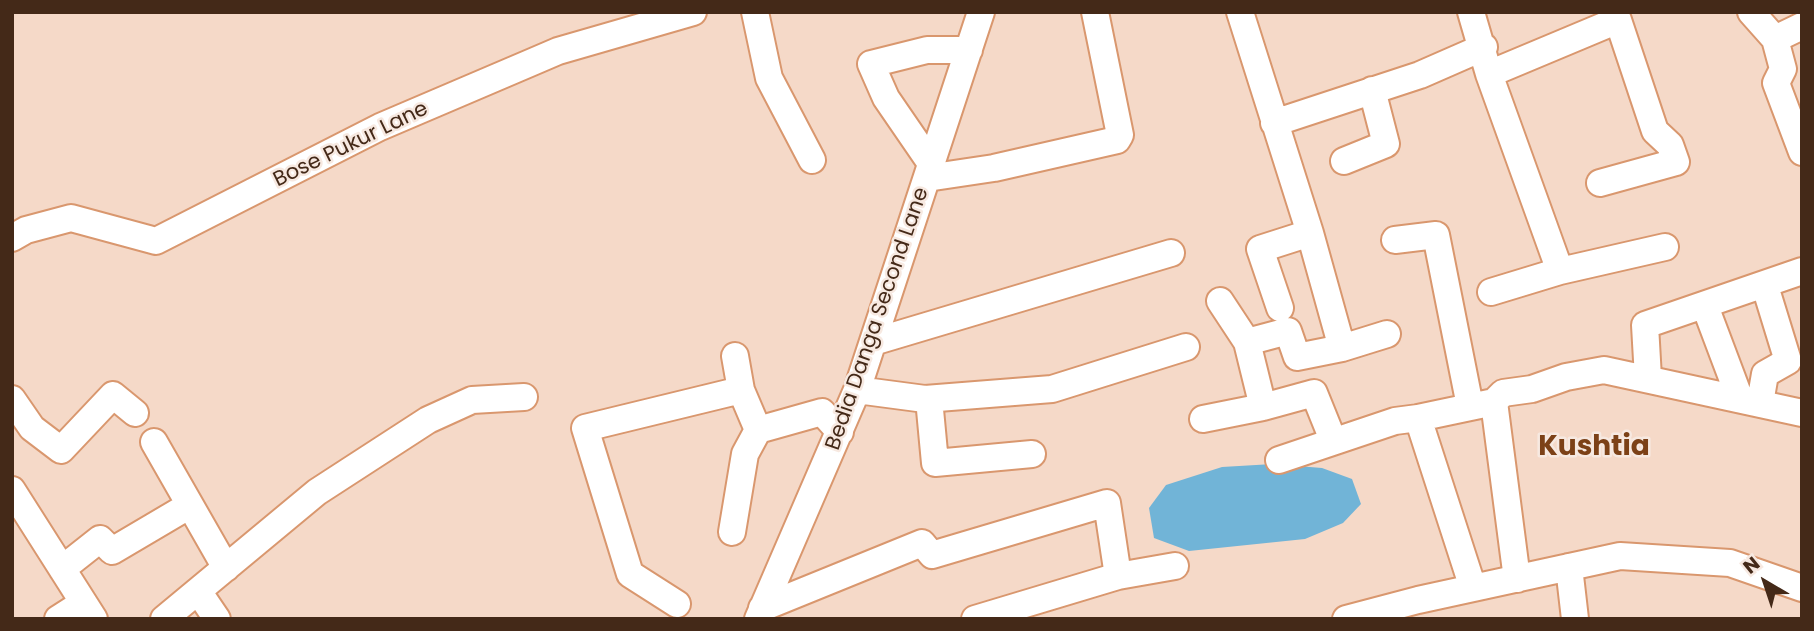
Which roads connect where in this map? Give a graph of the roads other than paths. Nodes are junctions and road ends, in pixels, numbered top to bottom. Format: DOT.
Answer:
graph roads {
  1 [pos="692,12"];
  2 [pos="755,12"];
  3 [pos="981,12"];
  4 [pos="1095,12"];
  5 [pos="1240,12"];
  6 [pos="1471,12"];
  7 [pos="1751,12"];
  8 [pos="1627,16"];
  9 [pos="1802,26"];
  10 [pos="1774,39"];
  11 [pos="1484,47"];
  12 [pos="969,50"];
  13 [pos="1489,74"];
  14 [pos="1372,90"];
  15 [pos="1274,123"];
  16 [pos="1802,152"];
  17 [pos="812,160"];
  18 [pos="1343,162"];
  19 [pos="930,171"];
  20 [pos="1600,183"];
  21 [pos="1310,233"];
  22 [pos="12,238"];
  23 [pos="1395,240"];
  24 [pos="1665,247"];
  25 [pos="1171,253"];
  26 [pos="1560,271"];
  27 [pos="1802,271"];
  28 [pos="1765,286"];
  29 [pos="1491,292"];
  30 [pos="1220,301"];
  31 [pos="1705,306"];
  32 [pos="1280,308"];
  33 [pos="1387,334"];
  34 [pos="873,342"];
  35 [pos="1247,342"];
  36 [pos="1186,347"];
  37 [pos="1342,348"];
  38 [pos="736,356"];
  39 [pos="1297,357"];
  40 [pos="1255,368"];
  41 [pos="1648,378"];
  42 [pos="741,390"];
  43 [pos="857,390"];
  44 [pos="524,397"];
  45 [pos="12,399"];
  46 [pos="929,399"];
  47 [pos="1750,401"];
  48 [pos="1482,404"];
  49 [pos="1263,407"];
  50 [pos="135,413"];
  51 [pos="1802,414"];
  52 [pos="1418,418"];
  53 [pos="1203,419"];
  54 [pos="758,430"];
  55 [pos="840,432"];
  56 [pos="22,435"];
  57 [pos="1333,440"];
  58 [pos="154,442"];
  59 [pos="1032,454"];
  60 [pos="1279,460"];
  61 [pos="12,490"];
  62 [pos="190,505"];
  63 [pos="732,532"];
  64 [pos="1175,566"];
  65 [pos="1569,567"];
  66 [pos="226,568"];
  67 [pos="62,569"];
  68 [pos="1118,576"];
  69 [pos="1517,579"];
  70 [pos="1802,587"];
  71 [pos="1473,588"];
  72 [pos="198,591"];
  73 [pos="677,604"];
  74 [pos="88,611"];
  75 [pos="1403,612"];
  76 [pos="760,614"];
  77 [pos="58,619"];
  78 [pos="164,619"];
  79 [pos="217,619"];
  80 [pos="975,619"];
  81 [pos="1346,619"];
  82 [pos="1576,619"];
  1 -- 22 [label="street, Bose Pukur Lane"];
  2 -- 17 [label="street"];
  3 -- 12 [label="street, Bedia Danga Second Lane"];
  4 -- 19 [label="street"];
  5 -- 15 [label="street"];
  6 -- 11 [label="street"];
  7 -- 10 [label="street"];
  8 -- 13 [label="street"];
  8 -- 20 [label="street"];
  9 -- 10 [label="street"];
  10 -- 16 [label="street"];
  11 -- 13 [label="street"];
  11 -- 14 [label="street"];
  12 -- 19 [label="street, Bedia Danga Second Lane"];
  12 -- 19 [label="street"];
  13 -- 26 [label="street"];
  14 -- 15 [label="street"];
  14 -- 18 [label="street"];
  15 -- 21 [label="street"];
  19 -- 34 [label="street, Bedia Danga Second Lane"];
  21 -- 32 [label="street"];
  21 -- 37 [label="street"];
  23 -- 48 [label="street"];
  24 -- 26 [label="street"];
  25 -- 34 [label="street"];
  26 -- 29 [label="street"];
  27 -- 28 [label="street"];
  28 -- 31 [label="street"];
  28 -- 47 [label="street"];
  30 -- 35 [label="street"];
  31 -- 41 [label="street"];
  31 -- 47 [label="street"];
  33 -- 37 [label="street"];
  34 -- 43 [label="street, Bedia Danga Second Lane"];
  35 -- 39 [label="street"];
  35 -- 40 [label="street"];
  36 -- 46 [label="street"];
  37 -- 39 [label="street"];
  38 -- 42 [label="street"];
  39 -- 40 [label="street"];
  40 -- 49 [label="street"];
  41 -- 47 [label="street"];
  41 -- 48 [label="street"];
  42 -- 54 [label="street"];
  42 -- 73 [label="street"];
  43 -- 46 [label="street"];
  43 -- 55 [label="street, Bedia Danga Second Lane"];
  44 -- 66 [label="street"];
  45 -- 56 [label="street"];
  46 -- 59 [label="street"];
  47 -- 51 [label="street"];
  48 -- 52 [label="street"];
  48 -- 69 [label="street"];
  49 -- 53 [label="street"];
  49 -- 57 [label="street"];
  50 -- 56 [label="street"];
  52 -- 57 [label="street"];
  52 -- 71 [label="street"];
  54 -- 55 [label="street"];
  54 -- 63 [label="street"];
  55 -- 76 [label="street, Bedia Danga Second Lane"];
  57 -- 60 [label="street"];
  58 -- 62 [label="street"];
  61 -- 67 [label="street"];
  62 -- 66 [label="street"];
  62 -- 67 [label="street"];
  64 -- 68 [label="street"];
  65 -- 69 [label="street"];
  65 -- 70 [label="street"];
  65 -- 82 [label="street"];
  66 -- 72 [label="street"];
  67 -- 74 [label="street"];
  68 -- 76 [label="street"];
  68 -- 80 [label="street"];
  69 -- 71 [label="street"];
  71 -- 75 [label="street"];
  72 -- 78 [label="street"];
  72 -- 79 [label="street"];
  74 -- 77 [label="street"];
  75 -- 81 [label="street"];
}
